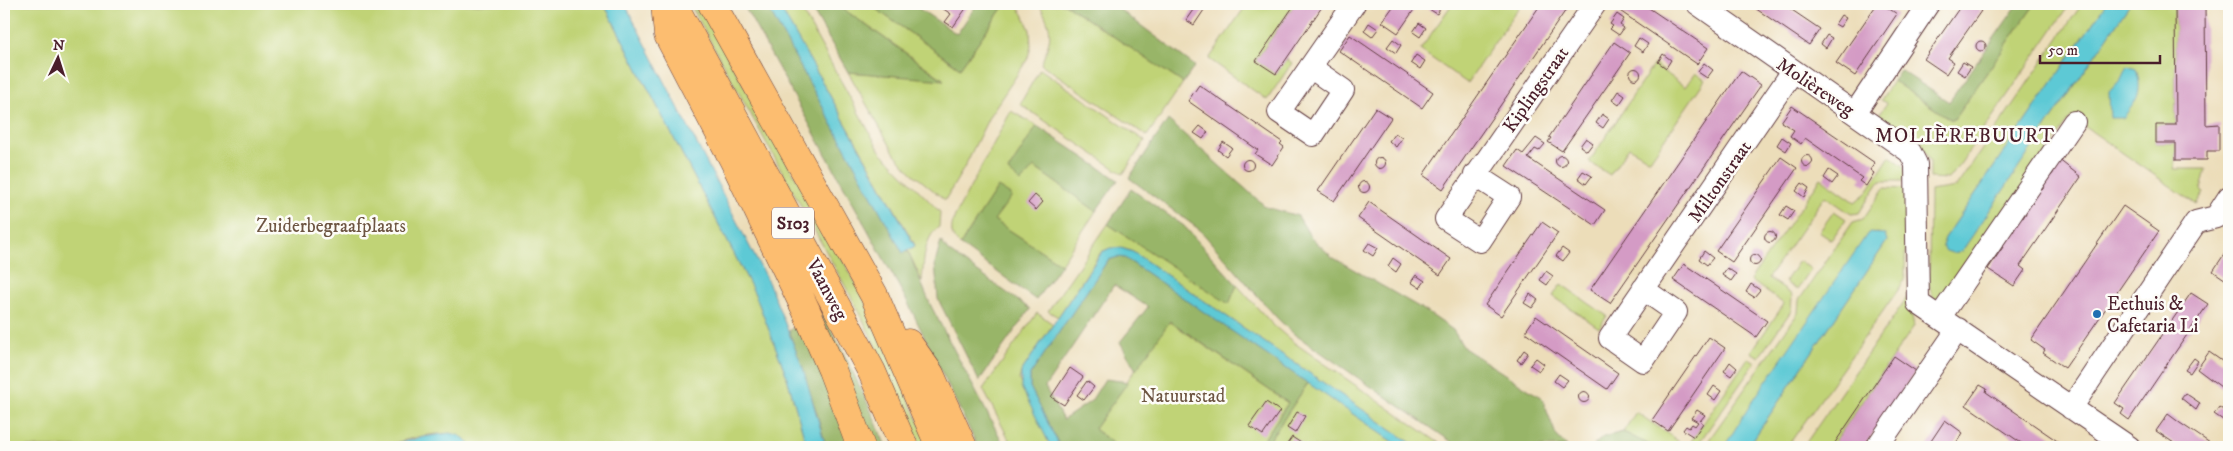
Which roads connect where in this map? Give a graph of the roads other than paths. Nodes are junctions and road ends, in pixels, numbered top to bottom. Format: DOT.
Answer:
graph roads {
  1 [pos="665,4"];
  2 [pos="673,4"];
  3 [pos="712,4"];
  4 [pos="1354,4"];
  5 [pos="1595,4"];
  6 [pos="1698,4"];
  7 [pos="1928,4"];
  8 [pos="1310,67"];
  9 [pos="1793,71"];
  10 [pos="1855,113"];
  11 [pos="2074,122"];
  12 [pos="1475,175"];
  13 [pos="2229,197"];
  14 [pos="2222,222"];
  15 [pos="1643,289"];
  16 [pos="874,295"];
  17 [pos="1949,323"];
  18 [pos="2072,408"];
  19 [pos="860,447"];
  20 [pos="904,447"];
  21 [pos="940,447"];
  22 [pos="963,447"];
  23 [pos="1877,447"];
  24 [pos="2129,447"];
  1 -- 19 [label="highway, S103"];
  2 -- 20 [label="highway, Vaanweg / S103"];
  3 -- 16 [label="highway, Vaanweg / S103"];
  4 -- 8 [label="street"];
  5 -- 12 [label="street, Kiplingstraat"];
  6 -- 9 [label="street, Molièreweg"];
  7 -- 10 [label="street"];
  9 -- 10 [label="street, Molièreweg"];
  9 -- 15 [label="street, Miltonstraat"];
  10 -- 17 [label="street, Molièreweg"];
  11 -- 17 [label="street"];
  13 -- 14 [label="street"];
  14 -- 18 [label="street"];
  16 -- 21 [label="highway, S103"];
  16 -- 22 [label="highway, S103"];
  17 -- 18 [label="street, Molièreweg"];
  17 -- 23 [label="street"];
  18 -- 24 [label="street, Molièreweg"];
}
